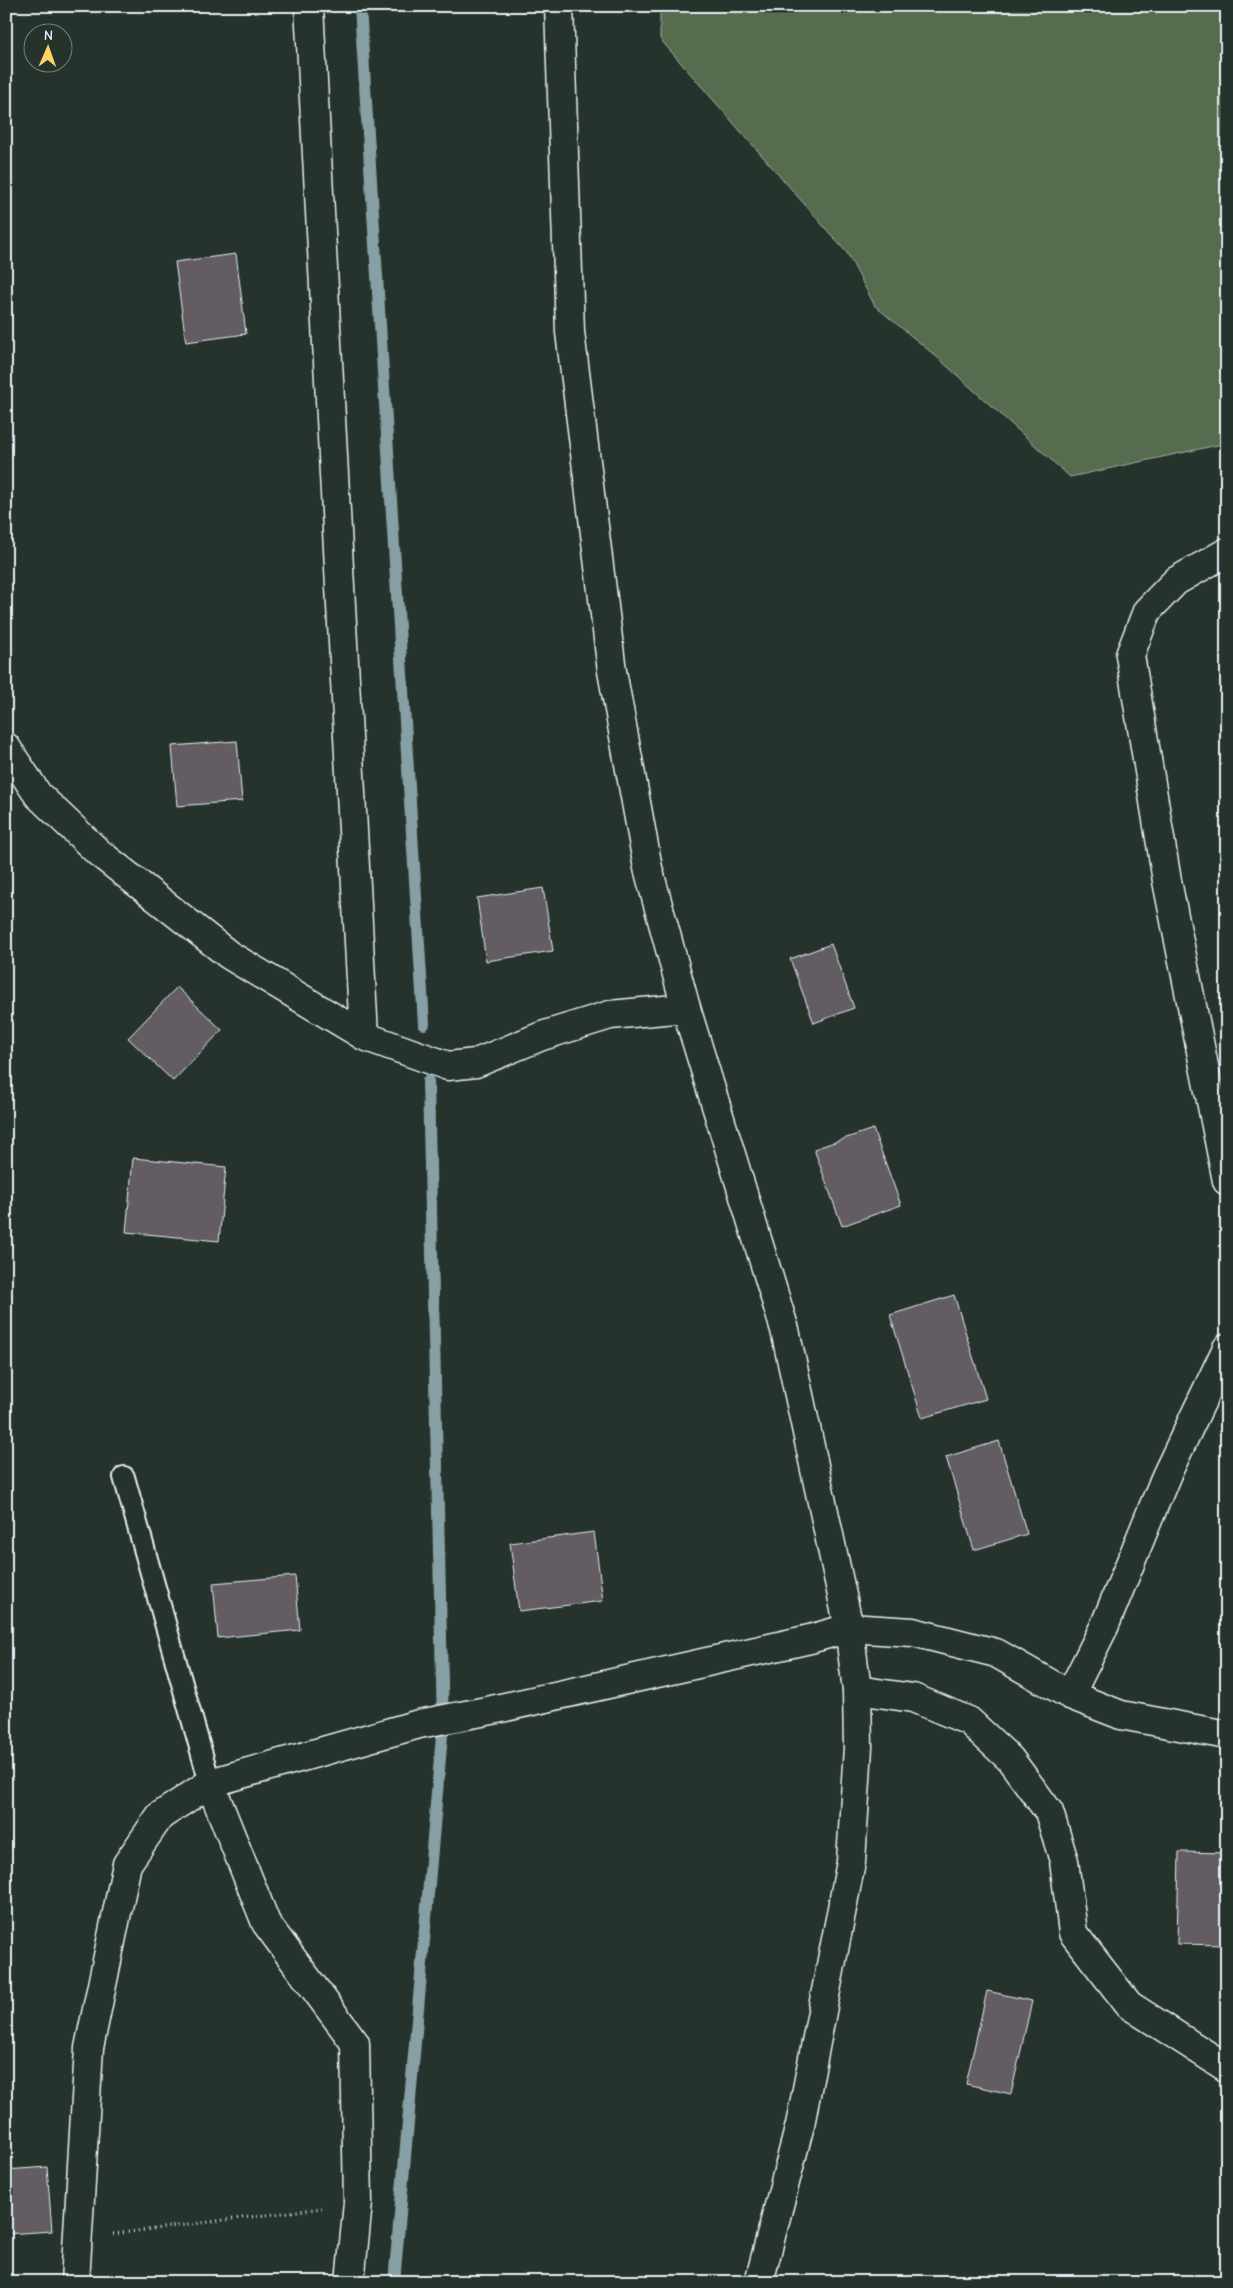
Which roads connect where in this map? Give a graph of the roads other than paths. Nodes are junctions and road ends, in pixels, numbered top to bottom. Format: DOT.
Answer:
graph roads {
  1 [pos="309,6"];
  2 [pos="559,6"];
  3 [pos="1227,552"];
  4 [pos="6,747"];
  5 [pos="686,1008"];
  6 [pos="364,1036"];
  7 [pos="1227,1181"];
  8 [pos="1227,1348"];
  9 [pos="124,1477"];
  10 [pos="849,1628"];
  11 [pos="857,1690"];
  12 [pos="1070,1695"];
  13 [pos="1227,1735"];
  14 [pos="210,1783"];
  15 [pos="1227,2068"];
  16 [pos="75,2282"];
  17 [pos="350,2282"];
  18 [pos="759,2282"];
  1 -- 6 [label="street"];
  2 -- 5 [label="street"];
  3 -- 7 [label="street"];
  4 -- 6 [label="street"];
  5 -- 6 [label="street"];
  5 -- 10 [label="street"];
  8 -- 12 [label="street"];
  9 -- 14 [label="lane"];
  10 -- 11 [label="street"];
  10 -- 12 [label="street"];
  10 -- 14 [label="street"];
  11 -- 15 [label="street"];
  11 -- 18 [label="street"];
  12 -- 13 [label="street"];
  14 -- 16 [label="street"];
  14 -- 17 [label="street"];
}
